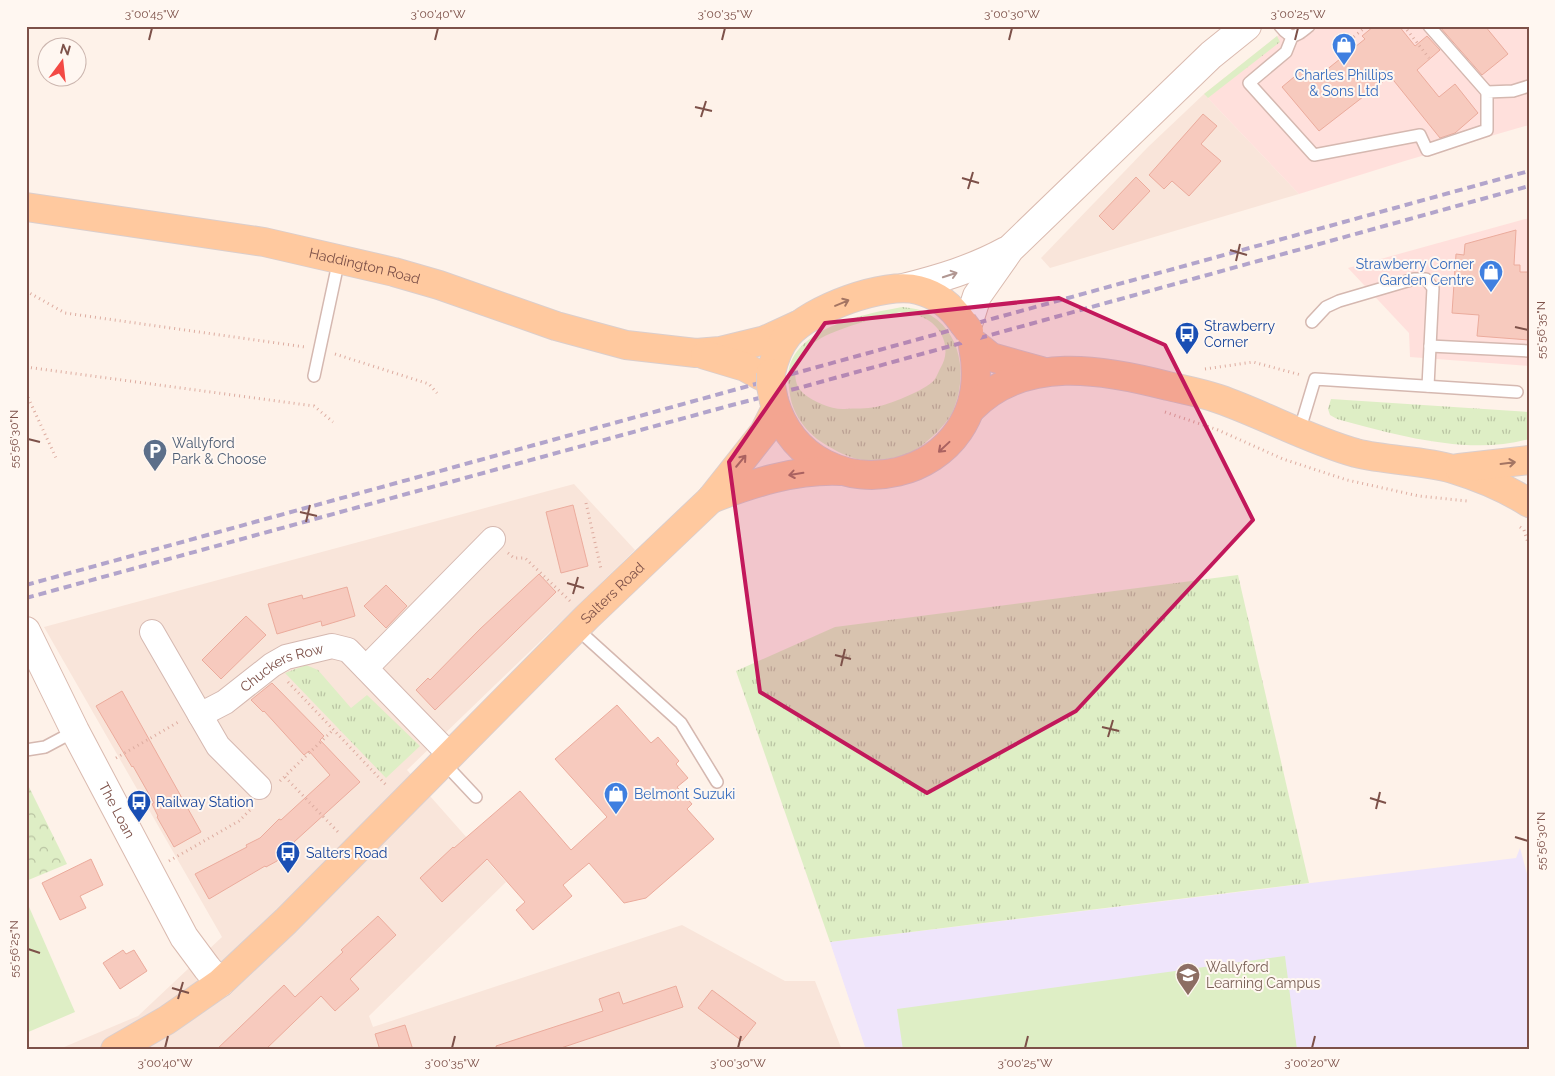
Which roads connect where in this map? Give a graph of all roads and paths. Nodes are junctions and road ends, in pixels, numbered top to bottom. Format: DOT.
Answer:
graph roads {
  1 [pos="1247,26"];
  2 [pos="1280,26"];
  3 [pos="1309,26"];
  4 [pos="1367,26"];
  5 [pos="1404,26"];
  6 [pos="1429,26"];
  7 [pos="1292,37"];
  8 [pos="1355,44"];
  9 [pos="1429,58"];
  10 [pos="1529,86"];
  11 [pos="1487,92"];
  12 [pos="26,207"];
  13 [pos="1010,249"];
  14 [pos="339,259"];
  15 [pos="903,288"];
  16 [pos="26,291"];
  17 [pos="1312,322"];
  18 [pos="798,325"];
  19 [pos="971,334"];
  20 [pos="1430,346"];
  21 [pos="320,350"];
  22 [pos="1529,351"];
  23 [pos="696,353"];
  24 [pos="26,367"];
  25 [pos="1204,369"];
  26 [pos="1041,372"];
  27 [pos="314,376"];
  28 [pos="1315,379"];
  29 [pos="1428,386"];
  30 [pos="770,389"];
  31 [pos="1517,392"];
  32 [pos="26,393"];
  33 [pos="437,393"];
  34 [pos="972,408"];
  35 [pos="1164,412"];
  36 [pos="333,422"];
  37 [pos="1300,432"];
  38 [pos="56,458"];
  39 [pos="1529,460"];
  40 [pos="1452,469"];
  41 [pos="845,471"];
  42 [pos="711,499"];
  43 [pos="1474,502"];
  44 [pos="586,503"];
  45 [pos="1523,513"];
  46 [pos="493,539"];
  47 [pos="1529,546"];
  48 [pos="602,573"];
  49 [pos="582,622"];
  50 [pos="26,631"];
  51 [pos="152,632"];
  52 [pos="272,665"];
  53 [pos="366,668"];
  54 [pos="199,713"];
  55 [pos="75,731"];
  56 [pos="26,750"];
  57 [pos="447,759"];
  58 [pos="96,770"];
  59 [pos="285,777"];
  60 [pos="717,782"];
  61 [pos="259,787"];
  62 [pos="476,798"];
  63 [pos="403,802"];
  64 [pos="356,849"];
  65 [pos="220,983"];
  66 [pos="117,1049"];
  1 -- 13 [label="main road"];
  2 -- 7 [label="lane"];
  3 -- 7 [label="lane"];
  4 -- 8 [label="path"];
  5 -- 9 [label="path"];
  6 -- 11 [label="lane"];
  7 -- 11 [label="lane"];
  10 -- 11 [label="lane"];
  12 -- 14 [label="main road, Haddington Road"];
  15 -- 13 [label="main road, one-way"];
  13 -- 19 [label="main road"];
  14 -- 21 [label="lane"];
  14 -- 23 [label="main road, Haddington Road"];
  18 -- 15 [label="main road, Haddington Road, one-way"];
  15 -- 19 [label="main road, Haddington Road"];
  16 -- 21 [label="path"];
  17 -- 20 [label="lane"];
  18 -- 23 [label="main road, Haddington Road"];
  18 -- 30 [label="main road, Salters Road"];
  19 -- 26 [label="main road, Haddington Road"];
  19 -- 34 [label="main road"];
  20 -- 22 [label="lane"];
  20 -- 29 [label="lane"];
  21 -- 27 [label="lane"];
  21 -- 33 [label="path"];
  23 -- 30 [label="main road, Haddington Road"];
  24 -- 36 [label="path"];
  25 -- 28 [label="path"];
  26 -- 34 [label="main road"];
  26 -- 37 [label="main road"];
  28 -- 29 [label="lane"];
  28 -- 37 [label="lane"];
  29 -- 31 [label="lane"];
  30 -- 41 [label="main road"];
  42 -- 30 [label="main road, Salters Road, one-way"];
  32 -- 38 [label="path"];
  34 -- 41 [label="main road, one-way"];
  35 -- 43 [label="path"];
  37 -- 40 [label="main road"];
  40 -- 39 [label="main road, one-way"];
  40 -- 45 [label="main road"];
  41 -- 42 [label="main road, Salters Road, one-way"];
  42 -- 49 [label="main road, Salters Road"];
  44 -- 48 [label="path"];
  45 -- 47 [label="path"];
  46 -- 49 [label="path"];
  46 -- 53 [label="street"];
  49 -- 57 [label="main road, Salters Road"];
  49 -- 60 [label="lane"];
  50 -- 55 [label="main road, The Loan"];
  51 -- 54 [label="street"];
  52 -- 53 [label="street, Chuckers Row"];
  52 -- 54 [label="street, Chuckers Row"];
  52 -- 63 [label="path"];
  53 -- 57 [label="street, Chuckers Row"];
  54 -- 58 [label="path"];
  54 -- 61 [label="street"];
  55 -- 56 [label="lane"];
  55 -- 58 [label="main road, The Loan"];
  57 -- 62 [label="lane"];
  57 -- 63 [label="main road, Salters Road"];
  58 -- 65 [label="main road, The Loan"];
  59 -- 64 [label="path"];
  63 -- 64 [label="main road, Salters Road"];
  64 -- 65 [label="main road, Salters Road"];
  65 -- 66 [label="main road, Salters Road"];
}
